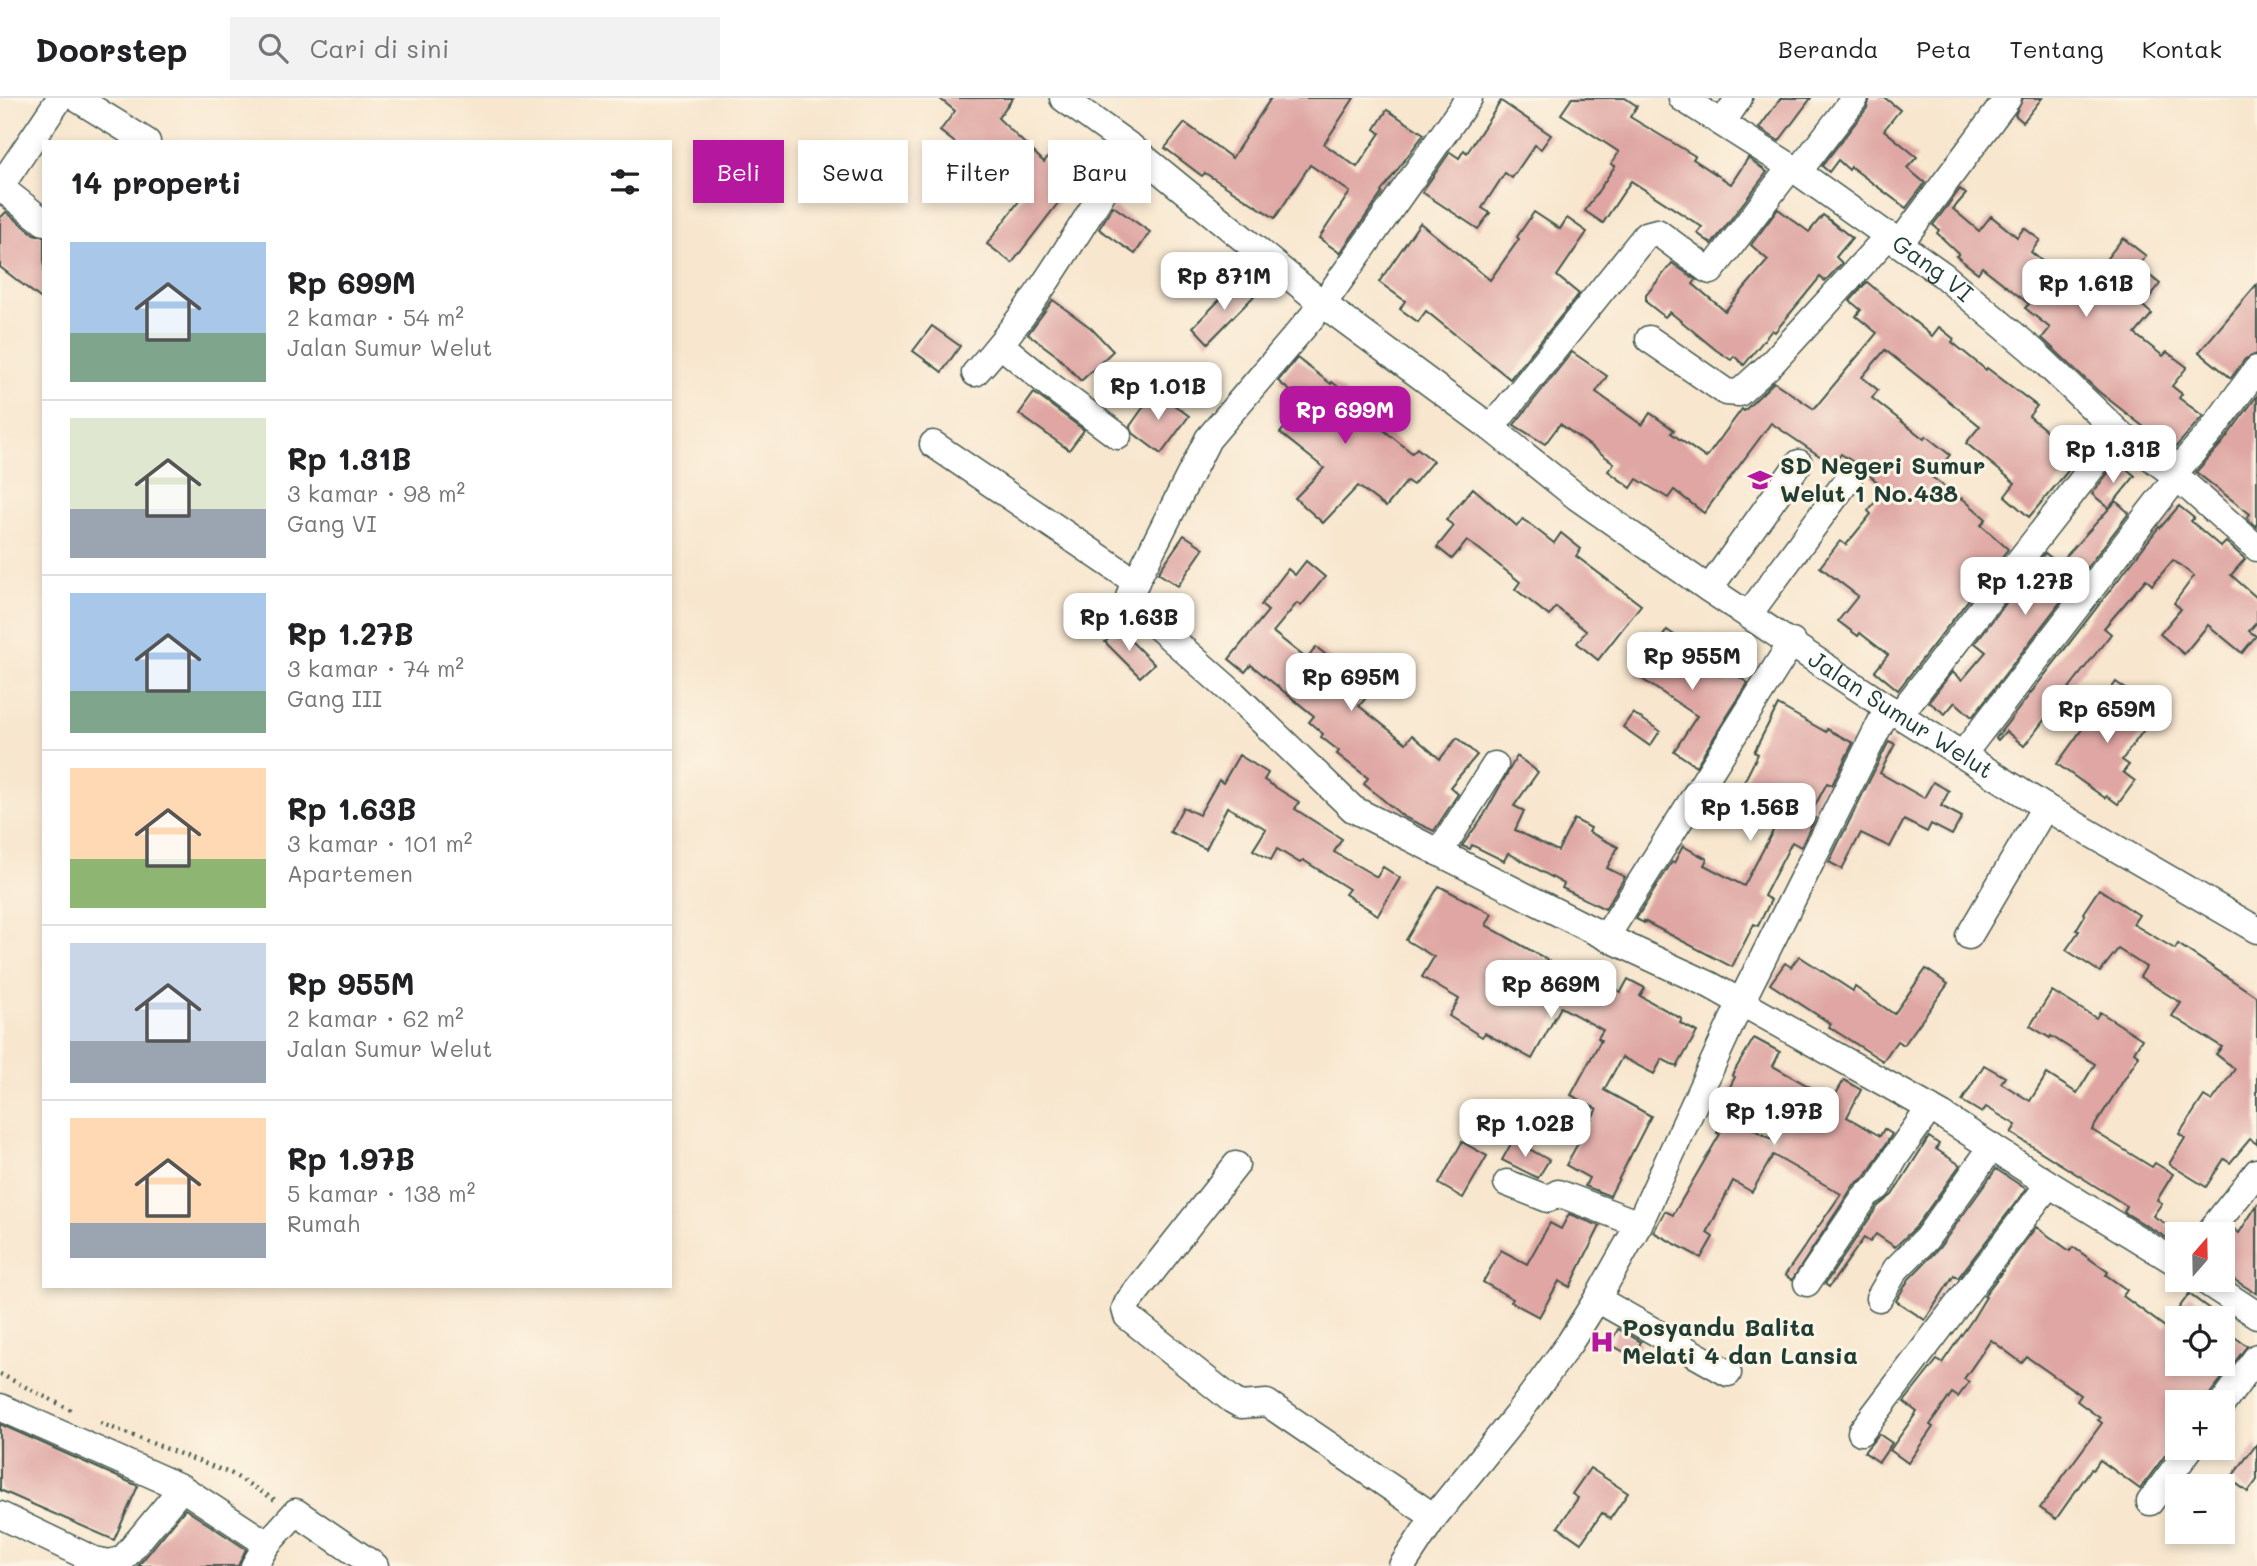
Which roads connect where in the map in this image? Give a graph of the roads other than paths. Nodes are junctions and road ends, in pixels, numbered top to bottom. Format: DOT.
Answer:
graph roads {
  1 [pos="60,98"];
  2 [pos="76,98"];
  3 [pos="1063,98"];
  4 [pos="1469,98"];
  5 [pos="1682,98"];
  6 [pos="1739,98"];
  7 [pos="1855,98"];
  8 [pos="2008,98"];
  9 [pos="1722,123"];
  10 [pos="144,140"];
  11 [pos="1120,140"];
  12 [pos="1151,164"];
  13 [pos="1794,169"];
  14 [pos="0,187"];
  15 [pos="1096,203"];
  16 [pos="42,220"];
  17 [pos="1895,239"];
  18 [pos="1323,304"];
  19 [pos="1649,339"];
  20 [pos="1001,345"];
  21 [pos="2257,369"];
  22 [pos="975,373"];
  23 [pos="1491,428"];
  24 [pos="2119,433"];
  25 [pos="1118,436"];
  26 [pos="933,444"];
  27 [pos="1799,463"];
  28 [pos="2175,476"];
  29 [pos="1849,478"];
  30 [pos="2257,548"];
  31 [pos="1136,582"];
  32 [pos="1709,589"];
  33 [pos="1749,614"];
  34 [pos="1792,642"];
  35 [pos="1894,711"];
  36 [pos="1963,754"];
  37 [pos="1495,765"];
  38 [pos="2045,807"];
  39 [pos="1439,853"];
  40 [pos="2257,930"];
  41 [pos="1969,936"];
  42 [pos="1606,937"];
  43 [pos="1741,1002"];
  44 [pos="1930,1108"];
  45 [pos="1992,1147"];
  46 [pos="1236,1165"];
  47 [pos="2257,1172"];
  48 [pos="1507,1183"];
  49 [pos="2049,1184"];
  50 [pos="2217,1222"];
  51 [pos="1639,1224"];
  52 [pos="2165,1256"];
  53 [pos="1807,1283"];
  54 [pos="2222,1292"];
  55 [pos="1879,1298"];
  56 [pos="1597,1299"];
  57 [pos="2257,1315"];
  58 [pos="2257,1357"];
  59 [pos="1728,1373"];
  60 [pos="2232,1390"];
  61 [pos="0,1408"];
  62 [pos="1861,1432"];
  63 [pos="2181,1460"];
  64 [pos="182,1488"];
  65 [pos="2150,1502"];
  66 [pos="0,1516"];
  67 [pos="1434,1517"];
  68 [pos="268,1544"];
  69 [pos="254,1566"];
  70 [pos="375,1566"];
  71 [pos="1402,1566"];
  1 -- 14 [label="street"];
  2 -- 10 [label="street"];
  3 -- 11 [label="street, Jalan Sumur Welut"];
  4 -- 18 [label="street"];
  5 -- 9 [label="street, Gang VI"];
  6 -- 9 [label="street"];
  7 -- 13 [label="street"];
  8 -- 17 [label="street"];
  9 -- 13 [label="street, Gang VI"];
  12 -- 18 [label="street, Jalan Sumur Welut"];
  13 -- 17 [label="street, Gang VI"];
  13 -- 23 [label="street"];
  14 -- 16 [label="street"];
  15 -- 20 [label="street"];
  17 -- 19 [label="street"];
  17 -- 24 [label="street, Gang VI"];
  18 -- 23 [label="street, Jalan Sumur Welut"];
  18 -- 31 [label="street"];
  20 -- 22 [label="street"];
  20 -- 25 [label="street"];
  21 -- 28 [label="street"];
  23 -- 32 [label="street, Jalan Sumur Welut"];
  24 -- 28 [label="street, Gang VI"];
  24 -- 35 [label="street"];
  26 -- 31 [label="street"];
  27 -- 32 [label="street"];
  28 -- 30 [label="street, Gang VI"];
  28 -- 36 [label="street"];
  29 -- 33 [label="street"];
  31 -- 39 [label="street"];
  32 -- 33 [label="street, Jalan Sumur Welut"];
  33 -- 34 [label="street, Jalan Sumur Welut"];
  34 -- 35 [label="street, Jalan Sumur Welut"];
  34 -- 42 [label="street"];
  35 -- 36 [label="street, Jalan Sumur Welut"];
  35 -- 43 [label="street"];
  36 -- 38 [label="street, Jalan Sumur Welut"];
  37 -- 39 [label="street"];
  38 -- 40 [label="street, Jalan Sumur Welut"];
  38 -- 41 [label="street"];
  39 -- 42 [label="street"];
  42 -- 43 [label="street"];
  43 -- 44 [label="street"];
  43 -- 51 [label="street"];
  44 -- 45 [label="street"];
  44 -- 53 [label="street"];
  45 -- 49 [label="street"];
  45 -- 55 [label="street"];
  46 -- 67 [label="street"];
  47 -- 50 [label="street"];
  48 -- 51 [label="street"];
  49 -- 52 [label="street"];
  49 -- 62 [label="street"];
  51 -- 56 [label="street"];
  54 -- 57 [label="street"];
  56 -- 59 [label="street"];
  56 -- 67 [label="street"];
  58 -- 60 [label="street"];
  61 -- 64 [label="street"];
  63 -- 65 [label="street"];
  64 -- 66 [label="street"];
  64 -- 68 [label="street"];
  67 -- 71 [label="street"];
  68 -- 69 [label="street"];
  68 -- 70 [label="street"];
}
